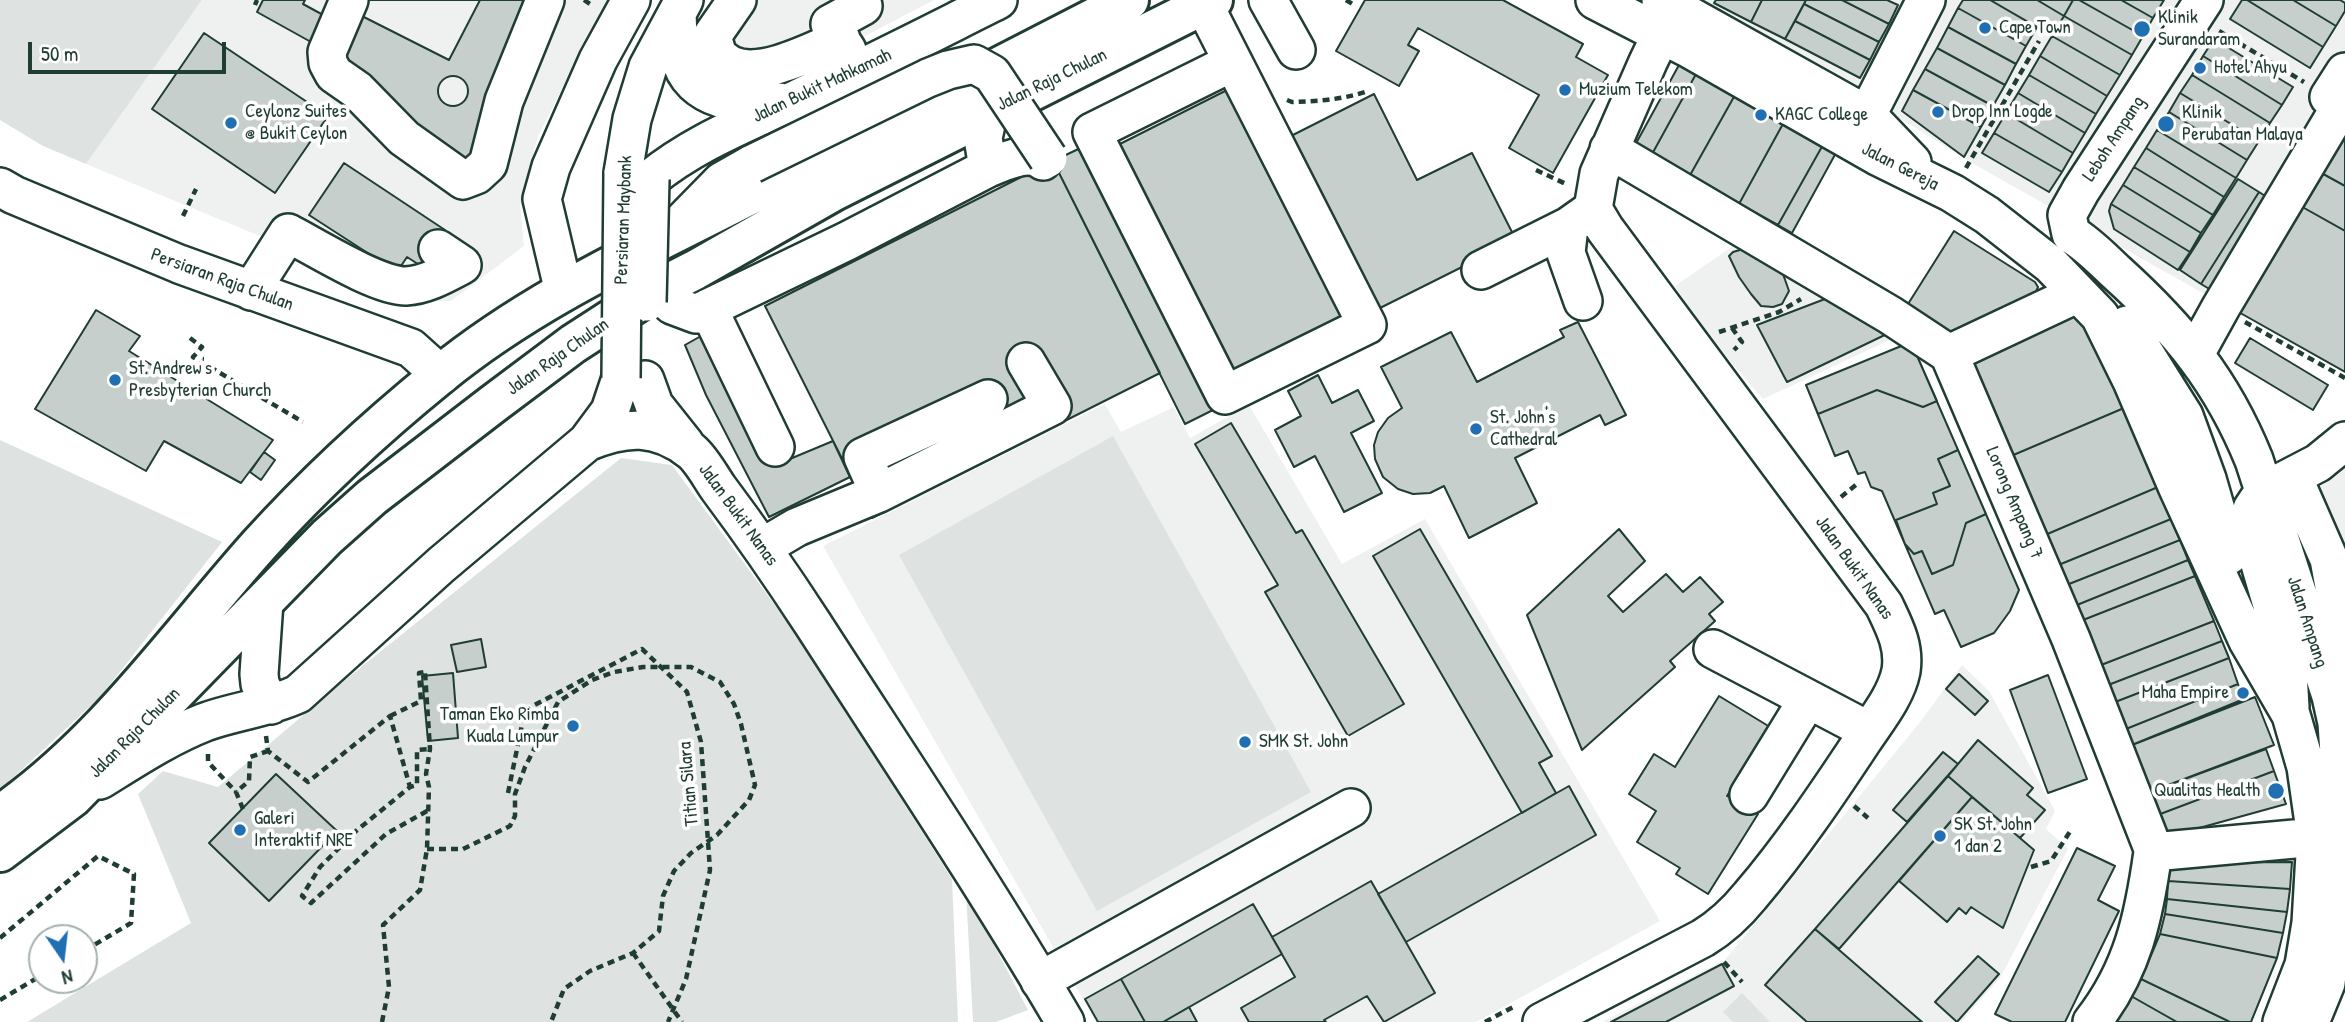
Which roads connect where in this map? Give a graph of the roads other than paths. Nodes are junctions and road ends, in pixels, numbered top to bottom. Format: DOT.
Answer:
graph roads {
  1 [pos="349,0"];
  2 [pos="545,0"];
  3 [pos="631,0"];
  4 [pos="737,0"];
  5 [pos="859,0"];
  6 [pos="998,0"];
  7 [pos="1129,0"];
  8 [pos="1268,0"];
  9 [pos="1595,0"];
  10 [pos="1926,0"];
  11 [pos="1209,2"];
  12 [pos="680,7"];
  13 [pos="2199,8"];
  14 [pos="1669,10"];
  15 [pos="1296,50"];
  16 [pos="849,55"];
  17 [pos="1233,62"];
  18 [pos="2340,94"];
  19 [pos="799,99"];
  20 [pos="989,111"];
  21 [pos="1867,115"];
  22 [pos="1609,149"];
  23 [pos="988,168"];
  24 [pos="637,176"];
  25 [pos="0,187"];
  26 [pos="1941,187"];
  27 [pos="1578,207"];
  28 [pos="668,237"];
  29 [pos="438,250"];
  30 [pos="1481,270"];
  31 [pos="2114,270"];
  32 [pos="389,276"];
  33 [pos="657,289"];
  34 [pos="251,291"];
  35 [pos="564,292"];
  36 [pos="1583,300"];
  37 [pos="2090,305"];
  38 [pos="708,308"];
  39 [pos="361,331"];
  40 [pos="573,344"];
  41 [pos="2195,354"];
  42 [pos="1943,355"];
  43 [pos="1026,362"];
  44 [pos="441,374"];
  45 [pos="633,379"];
  46 [pos="988,399"];
  47 [pos="2345,441"];
  48 [pos="587,442"];
  49 [pos="775,447"];
  50 [pos="693,453"];
  51 [pos="2279,484"];
  52 [pos="879,494"];
  53 [pos="372,497"];
  54 [pos="766,552"];
  55 [pos="264,602"];
  56 [pos="1713,649"];
  57 [pos="1808,699"];
  58 [pos="2339,711"];
  59 [pos="268,719"];
  60 [pos="2294,724"];
  61 [pos="1869,731"];
  62 [pos="1749,795"];
  63 [pos="73,797"];
  64 [pos="1351,807"];
  65 [pos="0,815"];
  66 [pos="2316,837"];
  67 [pos="0,852"];
  68 [pos="2153,852"];
  69 [pos="1040,981"];
  70 [pos="1065,1022"];
  71 [pos="1542,1022"];
  72 [pos="2092,1022"];
  73 [pos="2282,1022"];
  74 [pos="2310,1022"];
  1 -- 2 [label="street"];
  3 -- 35 [label="street"];
  4 -- 16 [label="street"];
  5 -- 16 [label="street"];
  6 -- 16 [label="street, Jalan Bukit Mahkamah"];
  7 -- 28 [label="main road, Jalan Raja Chulan"];
  8 -- 15 [label="street"];
  9 -- 14 [label="street, Jalan Gereja"];
  10 -- 21 [label="street"];
  11 -- 17 [label="street"];
  11 -- 20 [label="main road, Jalan Raja Chulan"];
  12 -- 19 [label="street"];
  12 -- 24 [label="street, Persiaran Maybank"];
  13 -- 31 [label="street, Leboh Ampang"];
  14 -- 21 [label="street, Jalan Gereja"];
  14 -- 22 [label="street"];
  14 -- 26 [label="street, Jalan Gereja"];
  16 -- 19 [label="street, Jalan Bukit Mahkamah"];
  17 -- 17 [label="street"];
  18 -- 41 [label="street"];
  19 -- 24 [label="street, Jalan Bukit Mahkamah"];
  20 -- 23 [label="street"];
  20 -- 33 [label="main road, Jalan Raja Chulan"];
  21 -- 26 [label="street"];
  22 -- 27 [label="street"];
  22 -- 42 [label="street"];
  23 -- 28 [label="street, bridge"];
  23 -- 38 [label="street"];
  24 -- 45 [label="street, Persiaran Maybank, bridge"];
  25 -- 34 [label="street, Persiaran Raja Chulan"];
  26 -- 37 [label="street, Jalan Gereja"];
  27 -- 30 [label="street"];
  27 -- 36 [label="street"];
  27 -- 61 [label="street, Jalan Bukit Nanas"];
  28 -- 35 [label="main road, Jalan Raja Chulan"];
  29 -- 32 [label="street"];
  31 -- 41 [label="street, Jalan Ampang"];
  32 -- 34 [label="street"];
  32 -- 39 [label="street"];
  33 -- 38 [label="street"];
  33 -- 40 [label="main road, Jalan Raja Chulan"];
  34 -- 39 [label="street, Persiaran Raja Chulan"];
  35 -- 44 [label="main road, Jalan Raja Chulan"];
  37 -- 42 [label="street"];
  37 -- 60 [label="street"];
  38 -- 49 [label="street"];
  39 -- 44 [label="street, Persiaran Raja Chulan"];
  40 -- 44 [label="main road"];
  40 -- 53 [label="main road, Jalan Raja Chulan"];
  41 -- 51 [label="street, Jalan Ampang"];
  42 -- 68 [label="street, Lorong Ampang 7"];
  43 -- 52 [label="street"];
  44 -- 53 [label="main road"];
  44 -- 65 [label="main road, Jalan Raja Chulan"];
  45 -- 48 [label="street, Persiaran Maybank"];
  45 -- 50 [label="street"];
  46 -- 52 [label="street"];
  47 -- 51 [label="street"];
  48 -- 50 [label="street, Jalan Bukit Nanas"];
  48 -- 59 [label="street, Jalan Bukit Nanas"];
  50 -- 54 [label="street, Jalan Bukit Nanas"];
  51 -- 58 [label="street, Jalan Ampang"];
  51 -- 60 [label="street"];
  52 -- 54 [label="street"];
  53 -- 55 [label="main road, Jalan Raja Chulan"];
  54 -- 69 [label="street, Jalan Bukit Nanas"];
  55 -- 59 [label="street"];
  55 -- 63 [label="main road, Jalan Raja Chulan"];
  56 -- 57 [label="street"];
  57 -- 61 [label="street"];
  57 -- 62 [label="street"];
  58 -- 60 [label="street"];
  58 -- 74 [label="street, Jalan Ampang"];
  59 -- 63 [label="street, Jalan Bukit Nanas"];
  60 -- 66 [label="street"];
  61 -- 71 [label="street, Jalan Bukit Nanas"];
  63 -- 67 [label="main road, Jalan Raja Chulan"];
  64 -- 69 [label="street"];
  66 -- 68 [label="street"];
  66 -- 73 [label="street"];
  68 -- 72 [label="street"];
  69 -- 70 [label="street, Jalan Bukit Nanas"];
}
